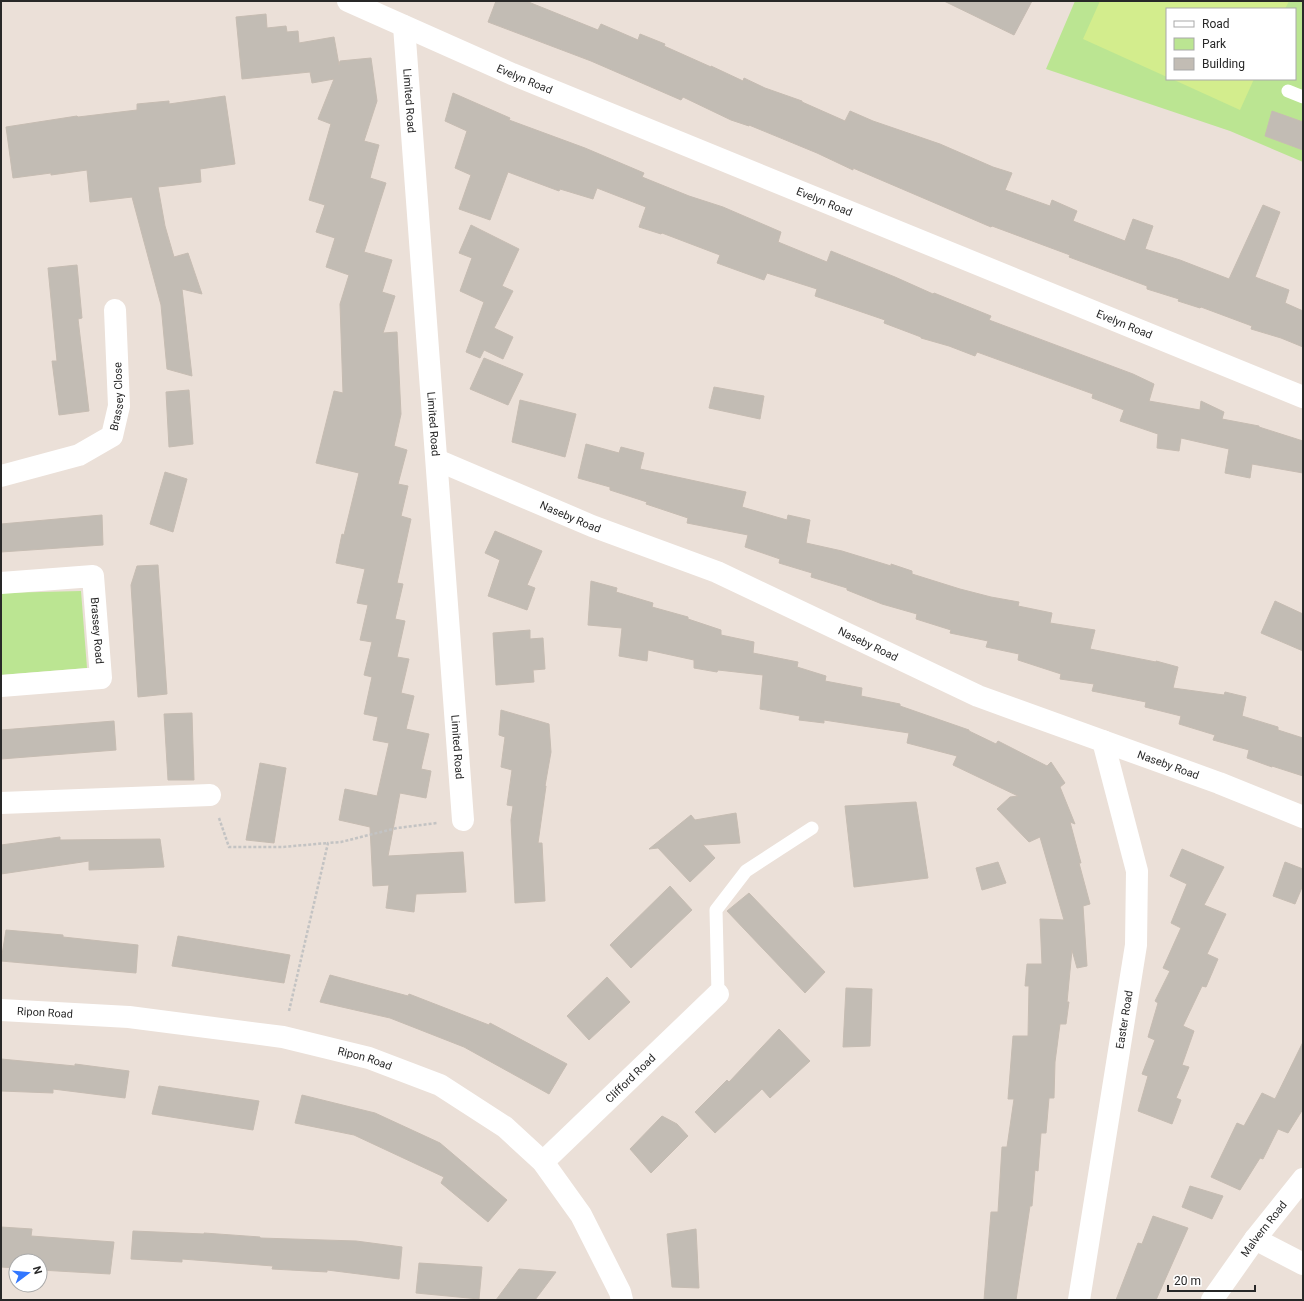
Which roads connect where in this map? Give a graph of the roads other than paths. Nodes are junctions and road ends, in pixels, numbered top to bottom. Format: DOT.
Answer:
graph roads {
  1 [pos="348,1"];
  2 [pos="404,26"];
  3 [pos="1288,91"];
  4 [pos="1303,96"];
  5 [pos="115,310"];
  6 [pos="1303,397"];
  7 [pos="437,460"];
  8 [pos="1,476"];
  9 [pos="1,583"];
  10 [pos="1,686"];
  11 [pos="1103,741"];
  12 [pos="210,795"];
  13 [pos="1,803"];
  14 [pos="1303,817"];
  15 [pos="462,820"];
  16 [pos="812,828"];
  17 [pos="718,994"];
  18 [pos="1,1010"];
  19 [pos="543,1162"];
  20 [pos="1303,1179"];
  21 [pos="1255,1239"];
  22 [pos="1303,1264"];
  23 [pos="622,1300"];
  24 [pos="1080,1300"];
  25 [pos="1212,1300"];
  1 -- 2 [label="street, Evelyn Road"];
  2 -- 6 [label="street, Evelyn Road"];
  2 -- 7 [label="street, Limited Road"];
  3 -- 4 [label="lane"];
  5 -- 8 [label="street, Brassey Close"];
  7 -- 11 [label="street, Naseby Road"];
  7 -- 15 [label="street, Limited Road"];
  9 -- 10 [label="street, Brassey Road"];
  11 -- 14 [label="street, Naseby Road"];
  11 -- 24 [label="street, Easter Road"];
  12 -- 13 [label="street"];
  16 -- 17 [label="lane"];
  17 -- 19 [label="street, Clifford Road"];
  18 -- 19 [label="street, Ripon Road"];
  19 -- 23 [label="street, Ripon Road"];
  20 -- 21 [label="street, Malvern Road"];
  21 -- 22 [label="street"];
  21 -- 25 [label="street, Malvern Road"];
}
